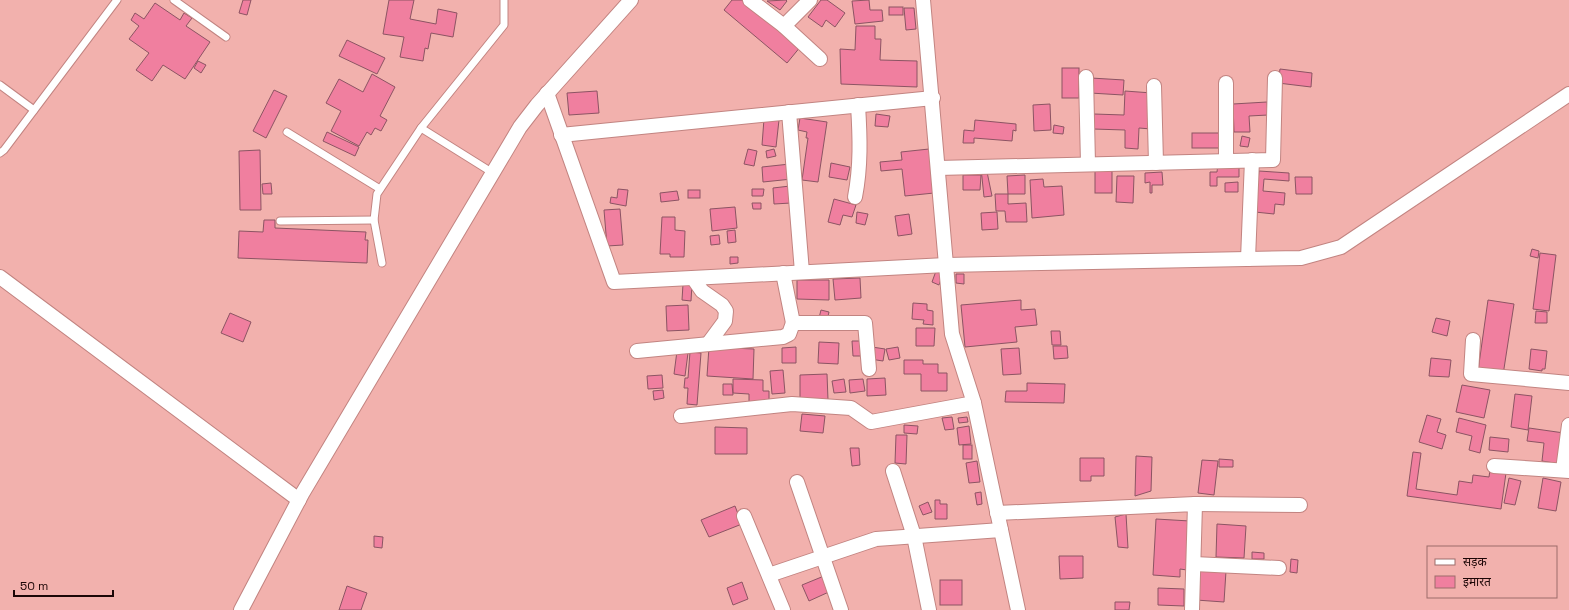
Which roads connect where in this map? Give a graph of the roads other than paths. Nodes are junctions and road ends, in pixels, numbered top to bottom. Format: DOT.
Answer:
graph roads {
  1 [pos="117,0"];
  2 [pos="174,0"];
  3 [pos="504,0"];
  4 [pos="631,0"];
  5 [pos="750,0"];
  6 [pos="810,0"];
  7 [pos="923,0"];
  8 [pos="784,26"];
  9 [pos="226,37"];
  10 [pos="820,59"];
  11 [pos="1086,77"];
  12 [pos="1275,78"];
  13 [pos="1226,83"];
  14 [pos="0,85"];
  15 [pos="1154,86"];
  16 [pos="547,94"];
  17 [pos="1569,94"];
  18 [pos="932,98"];
  19 [pos="858,105"];
  20 [pos="34,110"];
  21 [pos="789,112"];
  22 [pos="421,128"];
  23 [pos="287,132"];
  24 [pos="561,135"];
  25 [pos="0,153"];
  26 [pos="1252,160"];
  27 [pos="1226,161"];
  28 [pos="1156,163"];
  29 [pos="1088,164"];
  30 [pos="938,168"];
  31 [pos="492,173"];
  32 [pos="380,189"];
  33 [pos="855,197"];
  34 [pos="374,220"];
  35 [pos="280,221"];
  36 [pos="1248,260"];
  37 [pos="382,263"];
  38 [pos="946,265"];
  39 [pos="802,272"];
  40 [pos="783,273"];
  41 [pos="0,277"];
  42 [pos="693,278"];
  43 [pos="793,322"];
  44 [pos="1473,340"];
  45 [pos="708,344"];
  46 [pos="637,351"];
  47 [pos="869,369"];
  48 [pos="1569,383"];
  49 [pos="974,403"];
  50 [pos="681,416"];
  51 [pos="1569,425"];
  52 [pos="1494,466"];
  53 [pos="893,470"];
  54 [pos="1566,470"];
  55 [pos="797,482"];
  56 [pos="299,500"];
  57 [pos="1195,504"];
  58 [pos="1300,505"];
  59 [pos="997,513"];
  60 [pos="744,516"];
  61 [pos="1001,530"];
  62 [pos="914,536"];
  63 [pos="824,557"];
  64 [pos="1194,564"];
  65 [pos="1279,568"];
  66 [pos="769,575"];
  67 [pos="241,610"];
  68 [pos="783,610"];
  69 [pos="841,610"];
  70 [pos="929,610"];
  71 [pos="1018,610"];
  72 [pos="1192,610"];
  1 -- 20 [label="lane"];
  2 -- 9 [label="lane"];
  3 -- 22 [label="lane"];
  4 -- 16 [label="street"];
  5 -- 8 [label="street"];
  6 -- 8 [label="street"];
  7 -- 18 [label="street"];
  8 -- 10 [label="street"];
  11 -- 29 [label="street"];
  12 -- 26 [label="street"];
  13 -- 27 [label="street"];
  14 -- 20 [label="lane"];
  15 -- 28 [label="street"];
  16 -- 24 [label="street"];
  16 -- 31 [label="street"];
  17 -- 36 [label="street"];
  18 -- 19 [label="street"];
  18 -- 30 [label="street"];
  19 -- 21 [label="street"];
  19 -- 33 [label="street"];
  20 -- 25 [label="lane"];
  21 -- 24 [label="street"];
  21 -- 39 [label="street"];
  22 -- 31 [label="lane"];
  22 -- 32 [label="lane"];
  23 -- 32 [label="lane"];
  24 -- 42 [label="street"];
  26 -- 27 [label="street"];
  26 -- 36 [label="street"];
  27 -- 28 [label="street"];
  28 -- 29 [label="street"];
  29 -- 30 [label="street"];
  30 -- 38 [label="street"];
  31 -- 56 [label="street"];
  32 -- 34 [label="lane"];
  34 -- 35 [label="lane"];
  34 -- 37 [label="lane"];
  36 -- 38 [label="street"];
  38 -- 39 [label="street"];
  38 -- 49 [label="street"];
  39 -- 40 [label="street"];
  40 -- 42 [label="street"];
  40 -- 43 [label="street"];
  41 -- 56 [label="street"];
  42 -- 45 [label="street"];
  43 -- 45 [label="street"];
  43 -- 47 [label="street"];
  44 -- 48 [label="street"];
  45 -- 46 [label="street"];
  49 -- 50 [label="street"];
  49 -- 59 [label="street"];
  51 -- 54 [label="street"];
  52 -- 54 [label="street"];
  53 -- 62 [label="street"];
  55 -- 63 [label="street"];
  56 -- 67 [label="street"];
  57 -- 58 [label="street"];
  57 -- 59 [label="street"];
  57 -- 64 [label="street"];
  59 -- 61 [label="street"];
  60 -- 66 [label="street"];
  61 -- 62 [label="street"];
  61 -- 71 [label="street"];
  62 -- 63 [label="street"];
  62 -- 70 [label="street"];
  63 -- 66 [label="street"];
  63 -- 69 [label="street"];
  64 -- 65 [label="street"];
  64 -- 72 [label="street"];
  66 -- 68 [label="street"];
}
